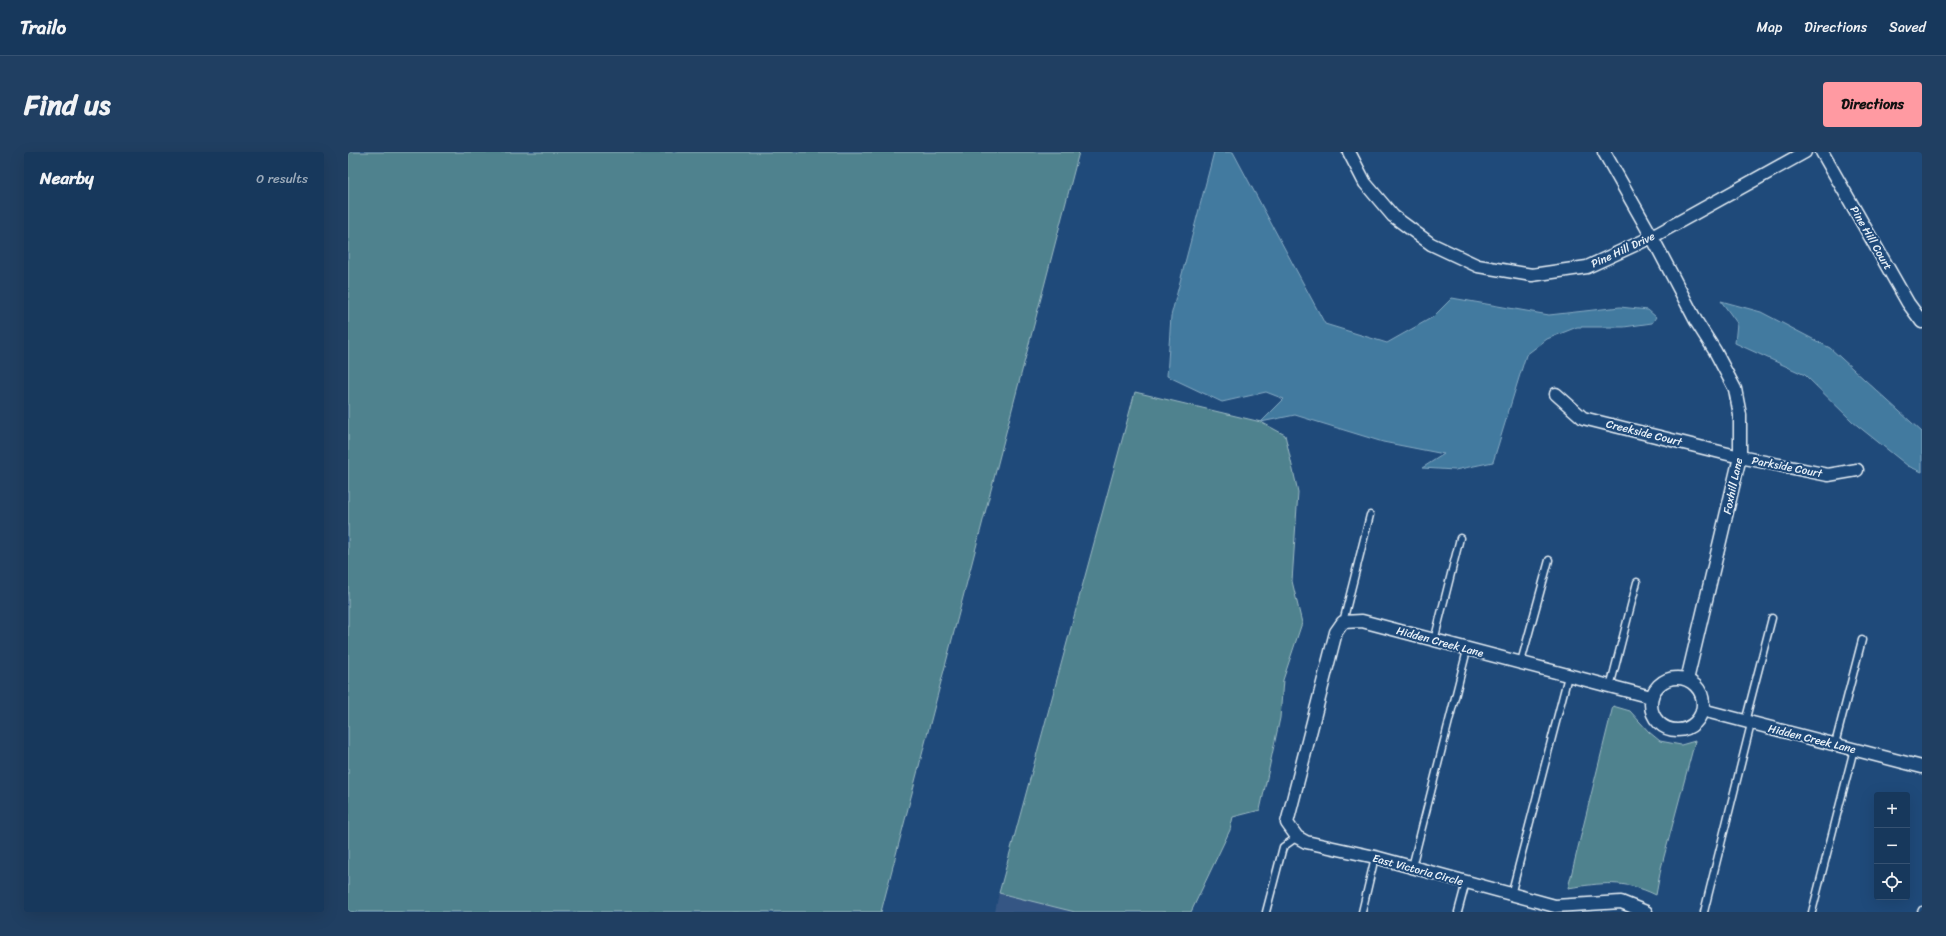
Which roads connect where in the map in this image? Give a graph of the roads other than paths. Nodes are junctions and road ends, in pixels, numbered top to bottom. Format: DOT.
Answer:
graph roads {
  1 [pos="1349,152"];
  2 [pos="1604,152"];
  3 [pos="1805,152"];
  4 [pos="1822,152"];
  5 [pos="1652,237"];
  6 [pos="1922,322"];
  7 [pos="1556,394"];
  8 [pos="1740,457"];
  9 [pos="1857,470"];
  10 [pos="1370,515"];
  11 [pos="1460,538"];
  12 [pos="1549,560"];
  13 [pos="1637,582"];
  14 [pos="1772,618"];
  15 [pos="1343,622"];
  16 [pos="1862,640"];
  17 [pos="1434,641"];
  18 [pos="1467,650"];
  19 [pos="1521,662"];
  20 [pos="1568,676"];
  21 [pos="1687,680"];
  22 [pos="1610,686"];
  23 [pos="1651,697"];
  24 [pos="1702,710"];
  25 [pos="1748,723"];
  26 [pos="1835,744"];
  27 [pos="1854,749"];
  28 [pos="1922,767"];
  29 [pos="1297,837"];
  30 [pos="1375,857"];
  31 [pos="1412,867"];
  32 [pos="1466,882"];
  33 [pos="1511,895"];
  34 [pos="1555,909"];
  35 [pos="1266,912"];
  36 [pos="1362,912"];
  37 [pos="1458,912"];
  38 [pos="1646,912"];
  39 [pos="1704,912"];
  40 [pos="1812,912"];
  1 -- 5 [label="street, Pine Hill Drive"];
  2 -- 5 [label="street, Foxhill Lane"];
  3 -- 5 [label="street, Pine Hill Drive"];
  4 -- 6 [label="street, Pine Hill Court"];
  5 -- 8 [label="street, Foxhill Lane"];
  7 -- 8 [label="street, Creekside Court"];
  8 -- 9 [label="street, Parkside Court"];
  8 -- 21 [label="street, Foxhill Lane"];
  10 -- 15 [label="lane"];
  11 -- 17 [label="lane"];
  12 -- 19 [label="lane"];
  13 -- 22 [label="lane"];
  14 -- 25 [label="lane"];
  15 -- 17 [label="street, Hidden Creek Lane"];
  15 -- 29 [label="street"];
  16 -- 26 [label="lane"];
  17 -- 18 [label="street, Hidden Creek Lane"];
  18 -- 19 [label="street, Hidden Creek Lane"];
  18 -- 31 [label="lane"];
  19 -- 20 [label="street, Hidden Creek Lane"];
  20 -- 22 [label="street, Hidden Creek Lane"];
  20 -- 33 [label="lane"];
  21 -- 23 [label="street"];
  21 -- 24 [label="street"];
  22 -- 23 [label="street, Hidden Creek Lane"];
  23 -- 24 [label="street"];
  24 -- 25 [label="street, Hidden Creek Lane"];
  25 -- 26 [label="street, Hidden Creek Lane"];
  25 -- 39 [label="lane"];
  26 -- 27 [label="street, Hidden Creek Lane"];
  27 -- 28 [label="street, Hidden Creek Lane"];
  27 -- 40 [label="lane"];
  29 -- 30 [label="street, East Victoria Circle"];
  29 -- 35 [label="lane"];
  30 -- 31 [label="street, East Victoria Circle"];
  30 -- 36 [label="lane"];
  31 -- 32 [label="street, East Victoria Circle"];
  32 -- 33 [label="street, East Victoria Circle"];
  32 -- 37 [label="lane"];
  33 -- 34 [label="street, East Victoria Circle"];
  34 -- 38 [label="street, East Victoria Circle"];
}
